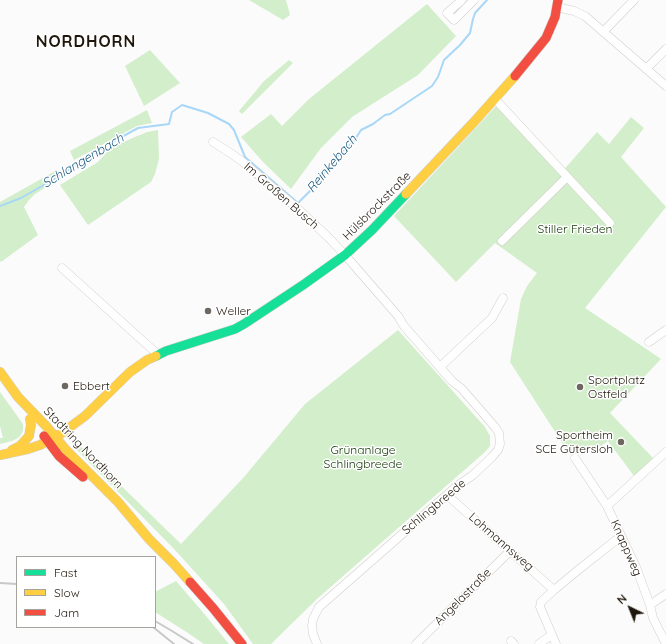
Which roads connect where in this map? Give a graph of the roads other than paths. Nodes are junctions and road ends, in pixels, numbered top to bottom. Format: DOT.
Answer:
graph roads {
  1 [pos="474,0"];
  2 [pos="634,0"];
  3 [pos="463,3"];
  4 [pos="558,4"];
  5 [pos="603,32"];
  6 [pos="666,49"];
  7 [pos="646,69"];
  8 [pos="666,86"];
  9 [pos="495,99"];
  10 [pos="213,142"];
  11 [pos="567,177"];
  12 [pos="610,223"];
  13 [pos="502,241"];
  14 [pos="345,255"];
  15 [pos="62,268"];
  16 [pos="503,298"];
  17 [pos="666,330"];
  18 [pos="649,342"];
  19 [pos="157,354"];
  20 [pos="440,367"];
  21 [pos="0,372"];
  22 [pos="0,380"];
  23 [pos="30,419"];
  24 [pos="52,439"];
  25 [pos="666,452"];
  26 [pos="0,455"];
  27 [pos="575,458"];
  28 [pos="447,495"];
  29 [pos="607,506"];
  30 [pos="622,537"];
  31 [pos="510,551"];
  32 [pos="554,590"];
  33 [pos="666,594"];
  34 [pos="650,605"];
  35 [pos="551,635"];
  36 [pos="242,644"];
  37 [pos="317,644"];
  38 [pos="416,644"];
  39 [pos="539,644"];
  40 [pos="556,644"];
  41 [pos="666,644"];
  1 -- 3 [label="street"];
  2 -- 5 [label="street"];
  4 -- 5 [label="street"];
  4 -- 9 [label="street, Hülsbrockstraße"];
  5 -- 7 [label="street"];
  6 -- 7 [label="street"];
  7 -- 8 [label="street"];
  9 -- 11 [label="street"];
  9 -- 14 [label="street, Hülsbrockstraße"];
  10 -- 14 [label="street, Im Großen Busch"];
  11 -- 12 [label="street"];
  11 -- 13 [label="street"];
  14 -- 19 [label="street, Hülsbrockstraße"];
  14 -- 20 [label="street, Schlingbreede"];
  15 -- 19 [label="street"];
  16 -- 20 [label="street"];
  17 -- 18 [label="street"];
  19 -- 24 [label="street, Hülsbrockstraße"];
  20 -- 28 [label="street, Schlingbreede"];
  21 -- 24 [label="street, Stadtring Nordhorn"];
  22 -- 23 [label="street, Stadtring Nordhorn"];
  23 -- 24 [label="street, Stadtring Nordhorn"];
  23 -- 26 [label="street, Stadtring Nordhorn"];
  24 -- 26 [label="street, Hülsbrockstraße"];
  24 -- 36 [label="street, Stadtring Nordhorn"];
  25 -- 29 [label="street"];
  27 -- 29 [label="street, Knappweg"];
  28 -- 31 [label="street, Lohmannsweg"];
  28 -- 37 [label="street, Schlingbreede"];
  29 -- 30 [label="street, Knappweg"];
  30 -- 32 [label="street"];
  30 -- 34 [label="street, Knappweg"];
  31 -- 32 [label="street, Lohmannsweg"];
  31 -- 38 [label="street, Angelastraße"];
  32 -- 35 [label="street"];
  33 -- 34 [label="street"];
  34 -- 41 [label="street, Knappweg"];
  35 -- 39 [label="street"];
  35 -- 40 [label="street"];
}
